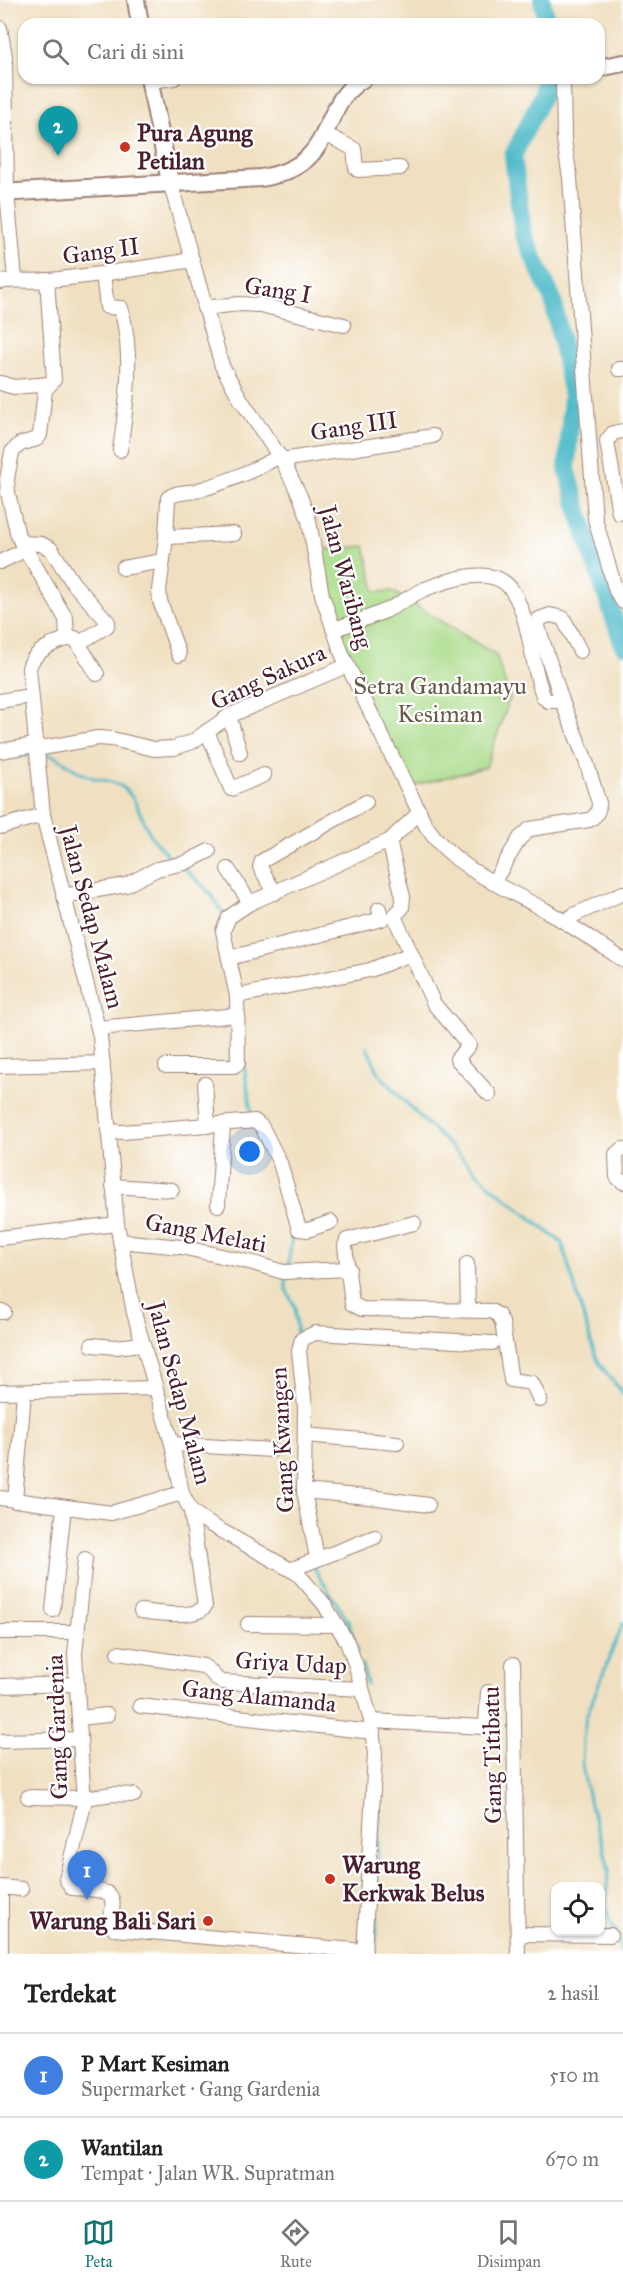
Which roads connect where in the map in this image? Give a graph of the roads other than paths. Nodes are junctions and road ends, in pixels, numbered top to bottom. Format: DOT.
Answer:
graph roads {
  1 [pos="136,0"];
  2 [pos="139,18"];
  3 [pos="0,28"];
  4 [pos="3,56"];
  5 [pos="623,63"];
  6 [pos="605,67"];
  7 [pos="150,84"];
  8 [pos="358,84"];
  9 [pos="563,84"];
  10 [pos="325,134"];
  11 [pos="400,168"];
  12 [pos="170,182"];
  13 [pos="4,193"];
  14 [pos="192,260"];
  15 [pos="103,274"];
  16 [pos="15,279"];
  17 [pos="47,280"];
  18 [pos="0,282"];
  19 [pos="204,308"];
  20 [pos="344,325"];
  21 [pos="0,383"];
  22 [pos="49,384"];
  23 [pos="623,431"];
  24 [pos="433,436"];
  25 [pos="120,450"];
  26 [pos="5,457"];
  27 [pos="281,458"];
  28 [pos="619,513"];
  29 [pos="234,534"];
  30 [pos="166,537"];
  31 [pos="23,547"];
  32 [pos="163,561"];
  33 [pos="0,562"];
  34 [pos="123,568"];
  35 [pos="623,602"];
  36 [pos="333,630"];
  37 [pos="73,641"];
  38 [pos="580,651"];
  39 [pos="179,655"];
  40 [pos="346,666"];
  41 [pos="97,674"];
  42 [pos="30,696"];
  43 [pos="0,700"];
  44 [pos="562,701"];
  45 [pos="229,716"];
  46 [pos="207,731"];
  47 [pos="0,751"];
  48 [pos="36,751"];
  49 [pos="240,753"];
  50 [pos="264,775"];
  51 [pos="366,802"];
  52 [pos="420,812"];
  53 [pos="43,815"];
  54 [pos="0,827"];
  55 [pos="389,841"];
  56 [pos="209,851"];
  57 [pos="228,869"];
  58 [pos="493,883"];
  59 [pos="275,893"];
  60 [pos="623,893"];
  61 [pos="63,896"];
  62 [pos="250,903"];
  63 [pos="380,909"];
  64 [pos="565,921"];
  65 [pos="411,954"];
  66 [pos="232,957"];
  67 [pos="623,960"];
  68 [pos="239,996"];
  69 [pos="238,1015"];
  70 [pos="98,1028"];
  71 [pos="103,1063"];
  72 [pos="0,1066"];
  73 [pos="166,1066"];
  74 [pos="205,1084"];
  75 [pos="489,1094"];
  76 [pos="223,1125"];
  77 [pos="208,1126"];
  78 [pos="108,1131"];
  79 [pos="623,1149"];
  80 [pos="623,1182"];
  81 [pos="113,1186"];
  82 [pos="172,1190"];
  83 [pos="218,1205"];
  84 [pos="331,1222"];
  85 [pos="414,1223"];
  86 [pos="117,1224"];
  87 [pos="0,1238"];
  88 [pos="120,1241"];
  89 [pos="467,1264"];
  90 [pos="349,1269"];
  91 [pos="468,1309"];
  92 [pos="492,1343"];
  93 [pos="142,1344"];
  94 [pos="92,1345"];
  95 [pos="154,1388"];
  96 [pos="0,1392"];
  97 [pos="24,1392"];
  98 [pos="540,1400"];
  99 [pos="305,1435"];
  100 [pos="397,1443"];
  101 [pos="172,1444"];
  102 [pos="272,1450"];
  103 [pos="304,1491"];
  104 [pos="182,1493"];
  105 [pos="0,1498"];
  106 [pos="15,1501"];
  107 [pos="428,1505"];
  108 [pos="64,1507"];
  109 [pos="191,1511"];
  110 [pos="375,1537"];
  111 [pos="85,1559"];
  112 [pos="314,1559"];
  113 [pos="292,1569"];
  114 [pos="53,1610"];
  115 [pos="141,1611"];
  116 [pos="248,1623"];
  117 [pos="337,1624"];
  118 [pos="0,1632"];
  119 [pos="78,1632"];
  120 [pos="118,1653"];
  121 [pos="513,1664"];
  122 [pos="76,1684"];
  123 [pos="0,1686"];
  124 [pos="362,1689"];
  125 [pos="488,1692"];
  126 [pos="140,1706"];
  127 [pos="107,1715"];
  128 [pos="79,1718"];
  129 [pos="374,1724"];
  130 [pos="81,1739"];
  131 [pos="1,1741"];
  132 [pos="134,1795"];
  133 [pos="28,1797"];
  134 [pos="84,1798"];
  135 [pos="0,1887"];
  136 [pos="21,1889"];
  137 [pos="519,1934"];
  138 [pos="610,1935"];
  139 [pos="364,1952"];
  140 [pos="1,1954"];
  141 [pos="518,1954"];
  1 -- 2 [label="main road"];
  3 -- 4 [label="street"];
  4 -- 13 [label="street"];
  5 -- 6 [label="main road"];
  7 -- 12 [label="main road"];
  8 -- 10 [label="main road"];
  9 -- 35 [label="street"];
  10 -- 11 [label="street"];
  10 -- 12 [label="main road"];
  12 -- 13 [label="main road"];
  12 -- 14 [label="street, Jalan Waribang"];
  13 -- 16 [label="street"];
  14 -- 15 [label="street, Gang II"];
  14 -- 19 [label="street, Jalan Waribang"];
  15 -- 17 [label="street, Gang II"];
  15 -- 25 [label="street"];
  16 -- 17 [label="street, Gang II"];
  16 -- 18 [label="street, Gang II"];
  17 -- 22 [label="street"];
  19 -- 20 [label="street, Gang I"];
  19 -- 27 [label="street, Jalan Waribang"];
  21 -- 22 [label="street"];
  22 -- 26 [label="street"];
  23 -- 28 [label="street"];
  24 -- 27 [label="street, Gang III"];
  26 -- 31 [label="street"];
  27 -- 30 [label="street, Gang III"];
  27 -- 36 [label="street, Jalan Waribang"];
  29 -- 30 [label="street"];
  30 -- 32 [label="street"];
  31 -- 33 [label="street"];
  31 -- 37 [label="street"];
  31 -- 37 [label="street"];
  32 -- 34 [label="street"];
  32 -- 39 [label="street"];
  36 -- 40 [label="street, Jalan Waribang"];
  36 -- 44 [label="street"];
  37 -- 41 [label="street"];
  37 -- 42 [label="street"];
  38 -- 44 [label="street"];
  40 -- 45 [label="street, Gang Sakura"];
  40 -- 52 [label="street, Jalan Waribang"];
  42 -- 43 [label="street"];
  42 -- 48 [label="street"];
  44 -- 58 [label="street"];
  45 -- 46 [label="street, Gang Sakura"];
  45 -- 49 [label="street"];
  46 -- 48 [label="street, Gang Sakura"];
  46 -- 50 [label="street"];
  47 -- 48 [label="street, Gang Sakura"];
  48 -- 53 [label="street"];
  51 -- 59 [label="street"];
  52 -- 55 [label="street"];
  52 -- 58 [label="street, Jalan Waribang"];
  53 -- 54 [label="street, Jalan Sedap Malam"];
  53 -- 61 [label="street, Jalan Sedap Malam"];
  55 -- 59 [label="street"];
  55 -- 65 [label="street"];
  56 -- 61 [label="street"];
  57 -- 62 [label="street"];
  58 -- 64 [label="street, Jalan Waribang"];
  59 -- 62 [label="street"];
  60 -- 64 [label="street"];
  61 -- 70 [label="street, Jalan Sedap Malam"];
  62 -- 66 [label="street"];
  63 -- 66 [label="street"];
  64 -- 67 [label="street, Jalan Waribang"];
  65 -- 68 [label="street"];
  65 -- 75 [label="street"];
  66 -- 68 [label="street"];
  68 -- 69 [label="street"];
  69 -- 70 [label="street"];
  69 -- 73 [label="street"];
  70 -- 71 [label="street, Jalan Sedap Malam"];
  71 -- 72 [label="street"];
  71 -- 78 [label="street, Jalan Sedap Malam"];
  74 -- 77 [label="street"];
  76 -- 77 [label="street"];
  76 -- 83 [label="street"];
  76 -- 84 [label="street"];
  77 -- 78 [label="street"];
  78 -- 81 [label="street, Jalan Sedap Malam"];
  79 -- 80 [label="street"];
  81 -- 82 [label="street"];
  81 -- 86 [label="street, Jalan Sedap Malam"];
  85 -- 90 [label="street"];
  86 -- 87 [label="street"];
  86 -- 88 [label="street, Jalan Sedap Malam"];
  88 -- 90 [label="street, Gang Melati"];
  88 -- 93 [label="street, Jalan Sedap Malam"];
  89 -- 91 [label="street"];
  90 -- 91 [label="street"];
  91 -- 98 [label="street"];
  92 -- 99 [label="street, Gang Kwangen"];
  93 -- 94 [label="street"];
  93 -- 95 [label="street, Jalan Sedap Malam"];
  95 -- 97 [label="street"];
  95 -- 101 [label="street, Jalan Sedap Malam"];
  96 -- 97 [label="street"];
  97 -- 106 [label="street"];
  99 -- 100 [label="street"];
  99 -- 103 [label="street, Gang Kwangen"];
  101 -- 102 [label="street"];
  101 -- 104 [label="street, Jalan Sedap Malam"];
  103 -- 107 [label="street"];
  103 -- 112 [label="street, Gang Kwangen"];
  104 -- 108 [label="street"];
  104 -- 109 [label="street, Jalan Sedap Malam"];
  105 -- 106 [label="street"];
  106 -- 108 [label="street"];
  108 -- 114 [label="street"];
  109 -- 113 [label="street, Jalan Sedap Malam"];
  109 -- 115 [label="street"];
  110 -- 112 [label="street"];
  111 -- 119 [label="street, Gang Gardenia"];
  112 -- 113 [label="street"];
  113 -- 117 [label="street, Jalan Sedap Malam"];
  116 -- 117 [label="street"];
  117 -- 124 [label="street, Jalan Sedap Malam"];
  118 -- 119 [label="street"];
  119 -- 122 [label="street, Gang Gardenia"];
  120 -- 124 [label="street, Griya Udap"];
  121 -- 137 [label="street, Gang Titibatu"];
  122 -- 123 [label="street"];
  122 -- 128 [label="street, Gang Gardenia"];
  124 -- 129 [label="street, Jalan Sedap Malam"];
  125 -- 129 [label="street, Gang Alamanda"];
  126 -- 129 [label="street, Gang Alamanda"];
  127 -- 128 [label="street"];
  128 -- 130 [label="street, Gang Gardenia"];
  129 -- 139 [label="street, Jalan Sedap Malam"];
  130 -- 131 [label="street"];
  130 -- 134 [label="street, Gang Gardenia"];
  132 -- 134 [label="street"];
  133 -- 134 [label="street"];
  134 -- 139 [label="street, Gang Gardenia"];
  135 -- 136 [label="street"];
  135 -- 140 [label="street"];
  137 -- 138 [label="street"];
  137 -- 141 [label="street, Gang Titibatu"];
}
